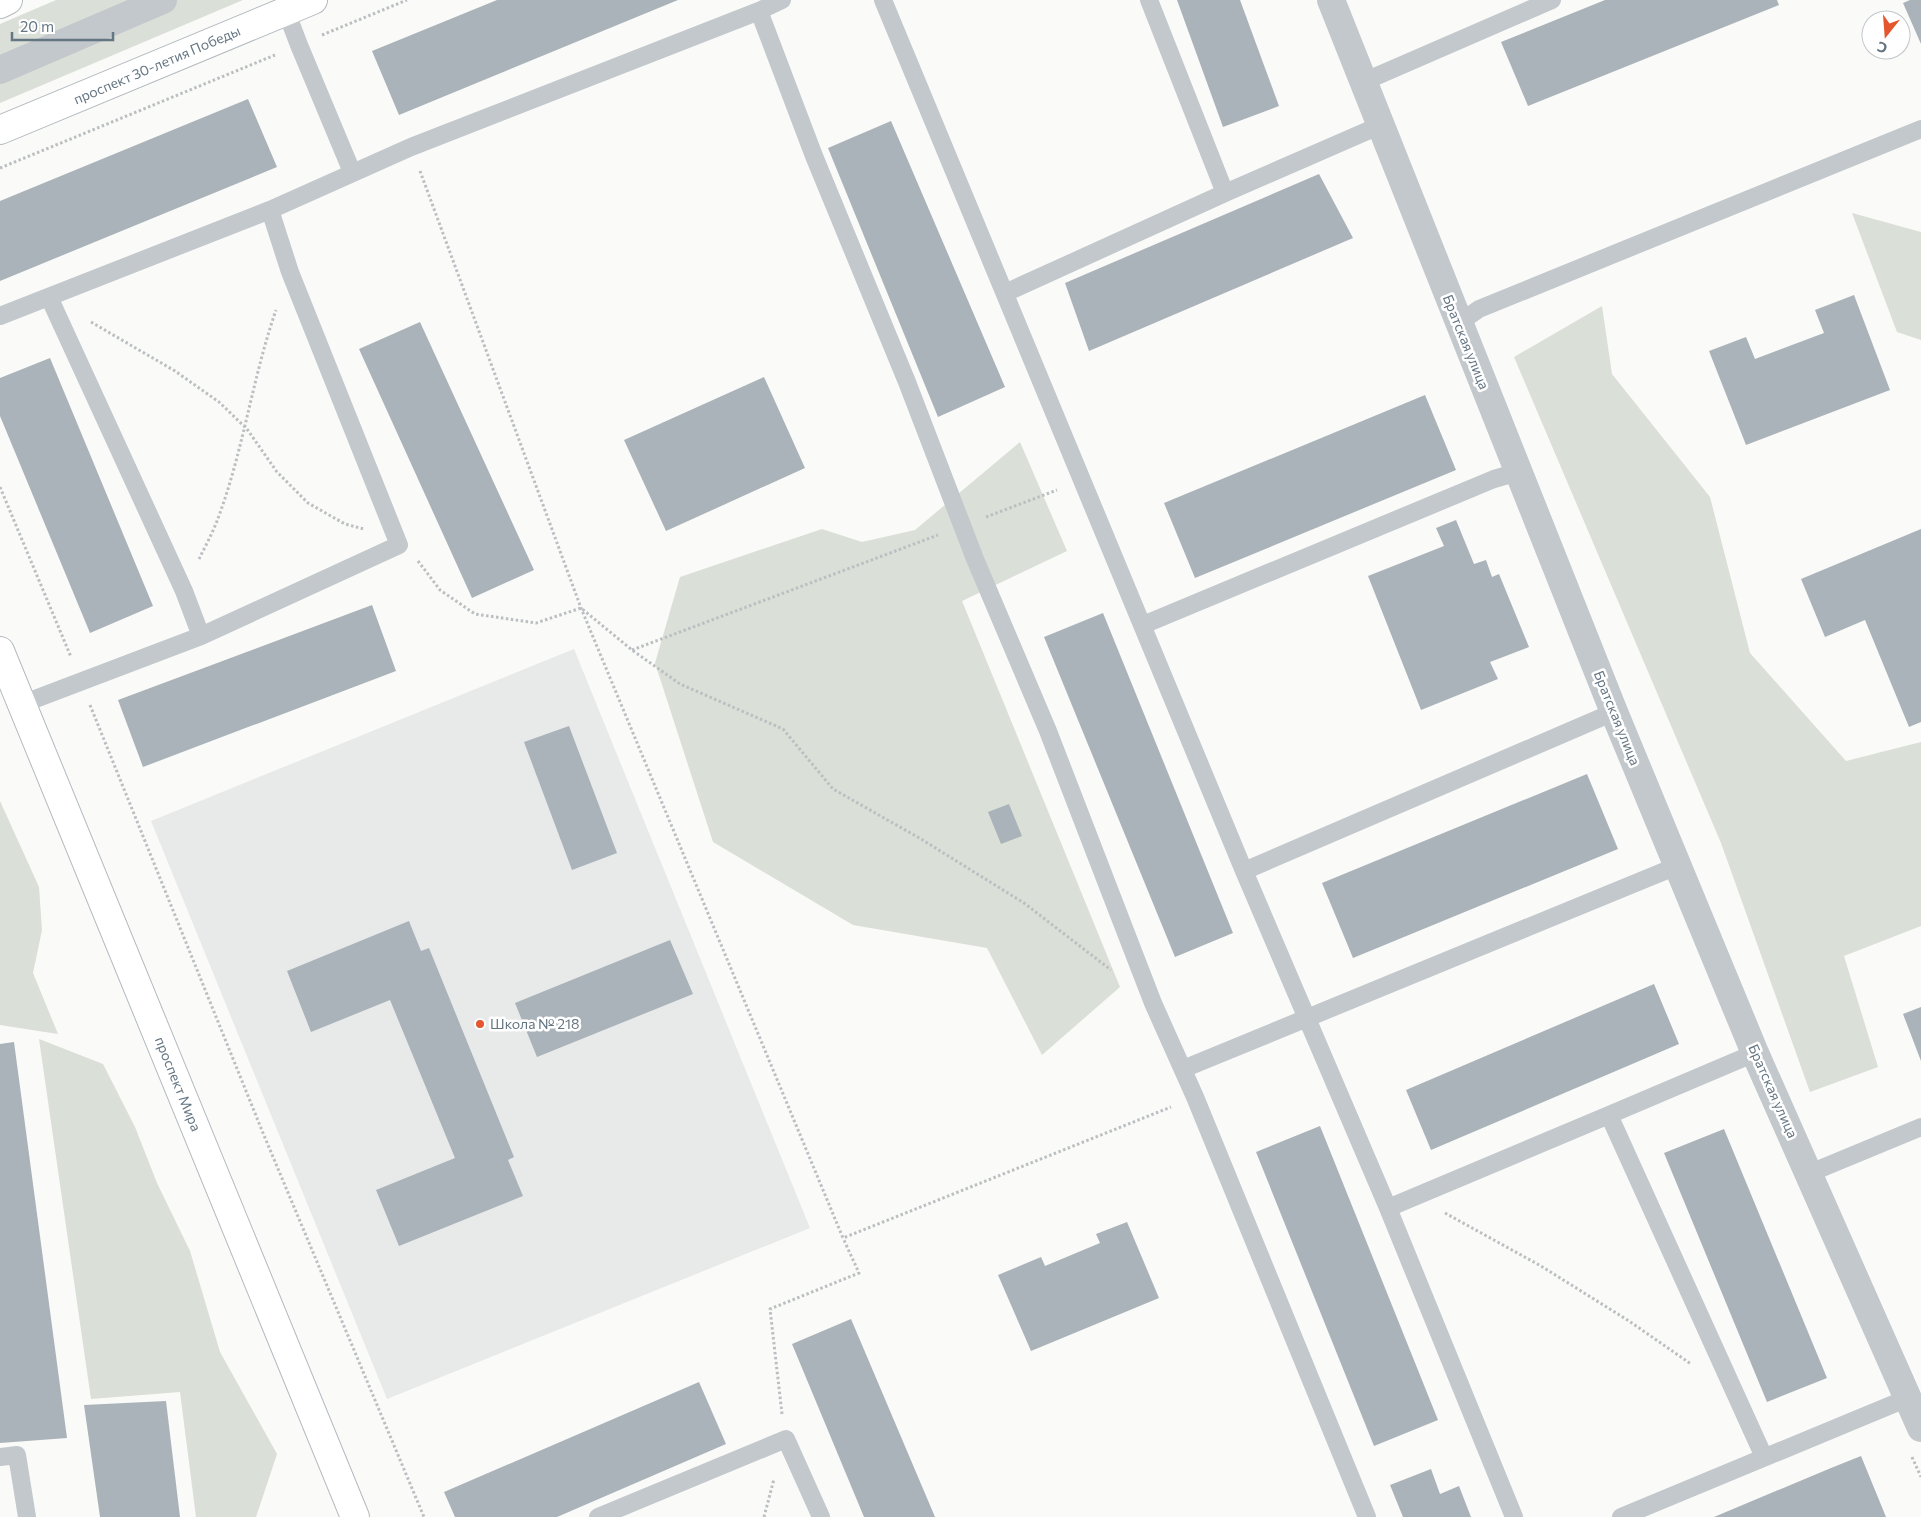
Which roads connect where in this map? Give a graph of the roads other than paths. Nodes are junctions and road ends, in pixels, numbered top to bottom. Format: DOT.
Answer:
graph roads {
  1 [pos="8,0"];
  2 [pos="163,0"];
  3 [pos="314,0"];
  4 [pos="782,0"];
  5 [pos="883,0"];
  6 [pos="1149,0"];
  7 [pos="1331,0"];
  8 [pos="1552,0"];
  9 [pos="0,4"];
  10 [pos="286,11"];
  11 [pos="759,11"];
  12 [pos="0,70"];
  13 [pos="1363,82"];
  14 [pos="1381,125"];
  15 [pos="1921,129"];
  16 [pos="0,130"];
  17 [pos="352,172"];
  18 [pos="1225,193"];
  19 [pos="270,210"];
  20 [pos="1005,293"];
  21 [pos="49,297"];
  22 [pos="0,316"];
  23 [pos="1459,323"];
  24 [pos="1518,472"];
  25 [pos="1143,625"];
  26 [pos="201,636"];
  27 [pos="0,651"];
  28 [pos="22,704"];
  29 [pos="1614,712"];
  30 [pos="1677,866"];
  31 [pos="1244,871"];
  32 [pos="1307,1018"];
  33 [pos="1756,1052"];
  34 [pos="1183,1069"];
  35 [pos="1609,1115"];
  36 [pos="1921,1127"];
  37 [pos="1810,1173"];
  38 [pos="1388,1208"];
  39 [pos="1914,1395"];
  40 [pos="1921,1428"];
  41 [pos="1764,1457"];
  42 [pos="0,1458"];
  43 [pos="27,1517"];
  44 [pos="355,1517"];
  45 [pos="598,1517"];
  46 [pos="821,1517"];
  47 [pos="1368,1517"];
  48 [pos="1514,1517"];
  49 [pos="1621,1517"];
  1 -- 9 [label="main road"];
  2 -- 12 [label="street"];
  3 -- 10 [label="main road, проспект 30-летия Победы"];
  4 -- 11 [label="lane"];
  5 -- 20 [label="lane"];
  6 -- 18 [label="lane"];
  7 -- 13 [label="street, Братская улица"];
  8 -- 13 [label="lane"];
  10 -- 16 [label="main road, проспект 30-летия Победы"];
  10 -- 17 [label="lane"];
  11 -- 17 [label="lane"];
  11 -- 34 [label="lane"];
  13 -- 14 [label="street, Братская улица"];
  14 -- 18 [label="lane"];
  14 -- 23 [label="street, Братская улица"];
  15 -- 23 [label="lane"];
  17 -- 19 [label="lane"];
  18 -- 20 [label="lane"];
  19 -- 21 [label="lane"];
  19 -- 26 [label="lane"];
  20 -- 25 [label="lane"];
  21 -- 22 [label="lane"];
  21 -- 26 [label="lane"];
  23 -- 24 [label="street, Братская улица"];
  24 -- 25 [label="lane"];
  24 -- 29 [label="street, Братская улица"];
  25 -- 31 [label="lane"];
  26 -- 28 [label="lane"];
  27 -- 28 [label="main road, проспект Мира"];
  28 -- 44 [label="main road, проспект Мира"];
  29 -- 30 [label="street, Братская улица"];
  29 -- 31 [label="lane"];
  30 -- 32 [label="lane"];
  30 -- 33 [label="street, Братская улица"];
  31 -- 32 [label="lane"];
  32 -- 34 [label="lane"];
  32 -- 38 [label="lane"];
  33 -- 35 [label="lane"];
  33 -- 37 [label="street, Братская улица"];
  34 -- 47 [label="lane"];
  35 -- 38 [label="lane"];
  35 -- 41 [label="lane"];
  36 -- 37 [label="lane"];
  37 -- 39 [label="street, Братская улица"];
  38 -- 48 [label="lane"];
  39 -- 40 [label="street, Братская улица"];
  39 -- 41 [label="lane"];
  41 -- 49 [label="lane"];
  42 -- 43 [label="lane"];
  45 -- 46 [label="lane"];
}
